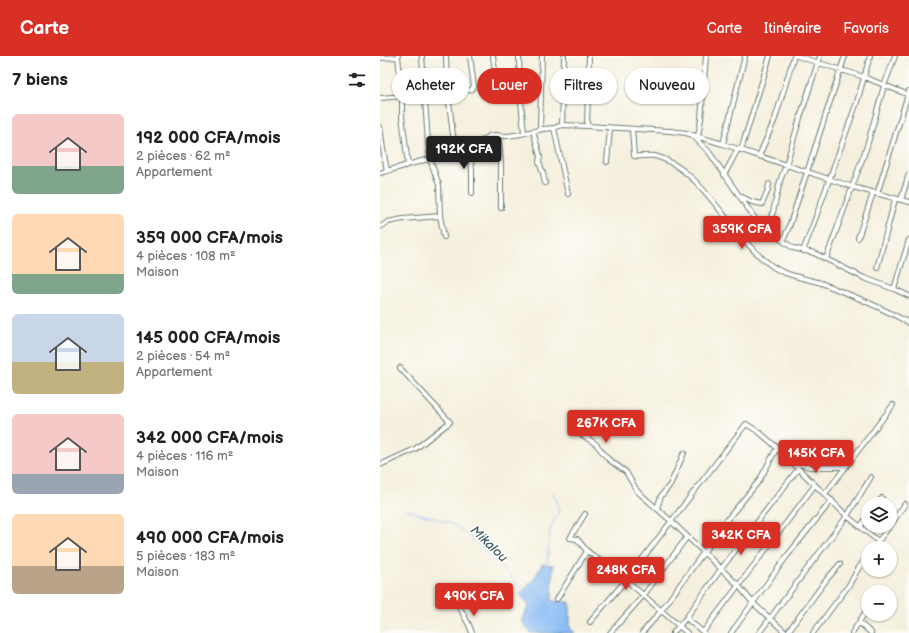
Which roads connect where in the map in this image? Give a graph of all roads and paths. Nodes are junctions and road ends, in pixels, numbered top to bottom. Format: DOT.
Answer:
graph roads {
  1 [pos="398,56"];
  2 [pos="422,56"];
  3 [pos="446,56"];
  4 [pos="470,56"];
  5 [pos="493,56"];
  6 [pos="519,56"];
  7 [pos="542,56"];
  8 [pos="564,56"];
  9 [pos="589,56"];
  10 [pos="706,56"];
  11 [pos="745,56"];
  12 [pos="770,56"];
  13 [pos="796,56"];
  14 [pos="820,56"];
  15 [pos="845,56"];
  16 [pos="870,56"];
  17 [pos="895,56"];
  18 [pos="380,58"];
  19 [pos="819,63"];
  20 [pos="399,68"];
  21 [pos="423,68"];
  22 [pos="447,68"];
  23 [pos="495,68"];
  24 [pos="841,70"];
  25 [pos="864,77"];
  26 [pos="884,86"];
  27 [pos="469,90"];
  28 [pos="909,94"];
  29 [pos="392,97"];
  30 [pos="380,98"];
  31 [pos="402,104"];
  32 [pos="425,104"];
  33 [pos="449,104"];
  34 [pos="562,125"];
  35 [pos="587,126"];
  36 [pos="380,127"];
  37 [pos="554,128"];
  38 [pos="610,128"];
  39 [pos="540,129"];
  40 [pos="632,129"];
  41 [pos="533,131"];
  42 [pos="524,133"];
  43 [pos="498,135"];
  44 [pos="692,135"];
  45 [pos="698,136"];
  46 [pos="723,144"];
  47 [pos="469,147"];
  48 [pos="740,150"];
  49 [pos="455,151"];
  50 [pos="759,156"];
  51 [pos="430,159"];
  52 [pos="608,162"];
  53 [pos="408,165"];
  54 [pos="786,166"];
  55 [pos="387,171"];
  56 [pos="807,172"];
  57 [pos="380,173"];
  58 [pos="909,174"];
  59 [pos="724,175"];
  60 [pos="829,180"];
  61 [pos="545,183"];
  62 [pos="768,184"];
  63 [pos="853,187"];
  64 [pos="472,193"];
  65 [pos="568,194"];
  66 [pos="875,194"];
  67 [pos="739,196"];
  68 [pos="895,199"];
  69 [pos="901,200"];
  70 [pos="909,202"];
  71 [pos="501,208"];
  72 [pos="440,216"];
  73 [pos="380,227"];
  74 [pos="766,228"];
  75 [pos="444,237"];
  76 [pos="858,238"];
  77 [pos="909,240"];
  78 [pos="783,241"];
  79 [pos="803,251"];
  80 [pos="826,259"];
  81 [pos="877,268"];
  82 [pos="894,289"];
  83 [pos="909,296"];
  84 [pos="909,323"];
  85 [pos="400,368"];
  86 [pos="894,405"];
  87 [pos="576,431"];
  88 [pos="777,448"];
  89 [pos="684,453"];
  90 [pos="380,465"];
  91 [pos="794,465"];
  92 [pos="846,467"];
  93 [pos="798,469"];
  94 [pos="871,477"];
  95 [pos="815,485"];
  96 [pos="825,494"];
  97 [pos="832,500"];
  98 [pos="905,504"];
  99 [pos="657,508"];
  100 [pos="585,514"];
  101 [pos="847,516"];
  102 [pos="897,516"];
  103 [pos="671,521"];
  104 [pos="860,527"];
  105 [pos="884,533"];
  106 [pos="687,537"];
  107 [pos="878,541"];
  108 [pos="587,551"];
  109 [pos="703,553"];
  110 [pos="840,564"];
  111 [pos="861,565"];
  112 [pos="720,569"];
  113 [pos="626,580"];
  114 [pos="738,585"];
  115 [pos="643,596"];
  116 [pos="557,599"];
  117 [pos="753,603"];
  118 [pos="460,608"];
  119 [pos="661,611"];
  120 [pos="686,618"];
  121 [pos="770,618"];
  122 [pos="861,619"];
  123 [pos="590,622"];
  124 [pos="859,622"];
  125 [pos="680,626"];
  126 [pos="704,632"];
  127 [pos="472,633"];
  128 [pos="610,633"];
  129 [pos="642,633"];
  130 [pos="673,633"];
  131 [pos="687,633"];
  132 [pos="731,633"];
  133 [pos="760,633"];
  134 [pos="787,633"];
  135 [pos="813,633"];
  136 [pos="852,633"];
  137 [pos="871,633"];
  1 -- 18 [label="street"];
  1 -- 20 [label="street"];
  2 -- 21 [label="street"];
  3 -- 22 [label="street"];
  4 -- 27 [label="street"];
  5 -- 23 [label="street"];
  6 -- 42 [label="street"];
  7 -- 39 [label="street"];
  8 -- 34 [label="street"];
  9 -- 35 [label="street"];
  10 -- 45 [label="street"];
  11 -- 46 [label="street"];
  12 -- 48 [label="street"];
  13 -- 19 [label="street"];
  13 -- 50 [label="street"];
  14 -- 19 [label="street"];
  15 -- 24 [label="street"];
  16 -- 25 [label="street"];
  17 -- 26 [label="street"];
  19 -- 24 [label="street"];
  19 -- 54 [label="street"];
  24 -- 25 [label="street"];
  24 -- 56 [label="street"];
  25 -- 26 [label="street"];
  25 -- 60 [label="street"];
  26 -- 28 [label="street"];
  26 -- 63 [label="street"];
  28 -- 66 [label="street"];
  29 -- 30 [label="street"];
  31 -- 53 [label="street"];
  32 -- 51 [label="street"];
  33 -- 49 [label="street"];
  34 -- 35 [label="street"];
  34 -- 37 [label="street"];
  35 -- 38 [label="street"];
  36 -- 55 [label="street"];
  37 -- 39 [label="street"];
  37 -- 65 [label="street"];
  38 -- 40 [label="street"];
  38 -- 52 [label="street"];
  39 -- 41 [label="street"];
  40 -- 44 [label="street"];
  40 -- 84 [label="street"];
  41 -- 42 [label="street"];
  41 -- 61 [label="street"];
  42 -- 43 [label="street"];
  43 -- 47 [label="street"];
  43 -- 71 [label="street"];
  44 -- 45 [label="street"];
  44 -- 59 [label="street"];
  45 -- 46 [label="street"];
  46 -- 48 [label="street"];
  47 -- 49 [label="street"];
  47 -- 64 [label="street"];
  48 -- 50 [label="street"];
  48 -- 59 [label="street"];
  49 -- 51 [label="street"];
  50 -- 54 [label="street"];
  51 -- 53 [label="street"];
  51 -- 72 [label="street"];
  53 -- 55 [label="street"];
  54 -- 56 [label="street"];
  54 -- 74 [label="street"];
  55 -- 57 [label="street"];
  56 -- 60 [label="street"];
  56 -- 78 [label="street"];
  58 -- 69 [label="street"];
  59 -- 67 [label="street"];
  60 -- 63 [label="street"];
  60 -- 79 [label="street"];
  62 -- 67 [label="street"];
  63 -- 66 [label="street"];
  63 -- 80 [label="street"];
  66 -- 68 [label="street"];
  66 -- 76 [label="street"];
  67 -- 74 [label="street"];
  68 -- 69 [label="street"];
  68 -- 81 [label="street"];
  69 -- 70 [label="street"];
  72 -- 73 [label="street"];
  72 -- 75 [label="street"];
  74 -- 78 [label="street"];
  77 -- 82 [label="street"];
  78 -- 79 [label="street"];
  79 -- 80 [label="street"];
  80 -- 82 [label="street"];
  82 -- 83 [label="street"];
  85 -- 90 [label="street"];
  86 -- 92 [label="street"];
  87 -- 99 [label="street"];
  88 -- 91 [label="street"];
  88 -- 103 [label="street"];
  88 -- 109 [label="street"];
  89 -- 99 [label="street"];
  91 -- 92 [label="street"];
  91 -- 93 [label="street"];
  92 -- 96 [label="street"];
  93 -- 95 [label="street"];
  93 -- 112 [label="street"];
  94 -- 101 [label="street"];
  95 -- 96 [label="street"];
  95 -- 114 [label="street"];
  96 -- 97 [label="street"];
  97 -- 101 [label="street"];
  97 -- 117 [label="street"];
  98 -- 102 [label="street"];
  99 -- 103 [label="street"];
  100 -- 108 [label="street"];
  101 -- 104 [label="street"];
  101 -- 121 [label="street"];
  103 -- 106 [label="street"];
  103 -- 113 [label="street"];
  104 -- 107 [label="street"];
  105 -- 107 [label="street"];
  106 -- 109 [label="street"];
  106 -- 115 [label="street"];
  108 -- 113 [label="street"];
  108 -- 116 [label="street"];
  109 -- 112 [label="street"];
  109 -- 119 [label="street"];
  110 -- 134 [label="street"];
  111 -- 135 [label="street"];
  112 -- 114 [label="street"];
  112 -- 120 [label="street"];
  113 -- 115 [label="street"];
  113 -- 123 [label="street"];
  114 -- 117 [label="street"];
  114 -- 126 [label="street"];
  115 -- 119 [label="street"];
  115 -- 128 [label="street"];
  117 -- 121 [label="street"];
  117 -- 132 [label="street"];
  118 -- 127 [label="street"];
  119 -- 125 [label="street"];
  119 -- 129 [label="street"];
  120 -- 125 [label="street"];
  120 -- 126 [label="street"];
  121 -- 133 [label="street"];
  121 -- 134 [label="street"];
  122 -- 124 [label="street"];
  124 -- 136 [label="street"];
  124 -- 137 [label="street"];
  125 -- 130 [label="street"];
  125 -- 131 [label="street"];
}
